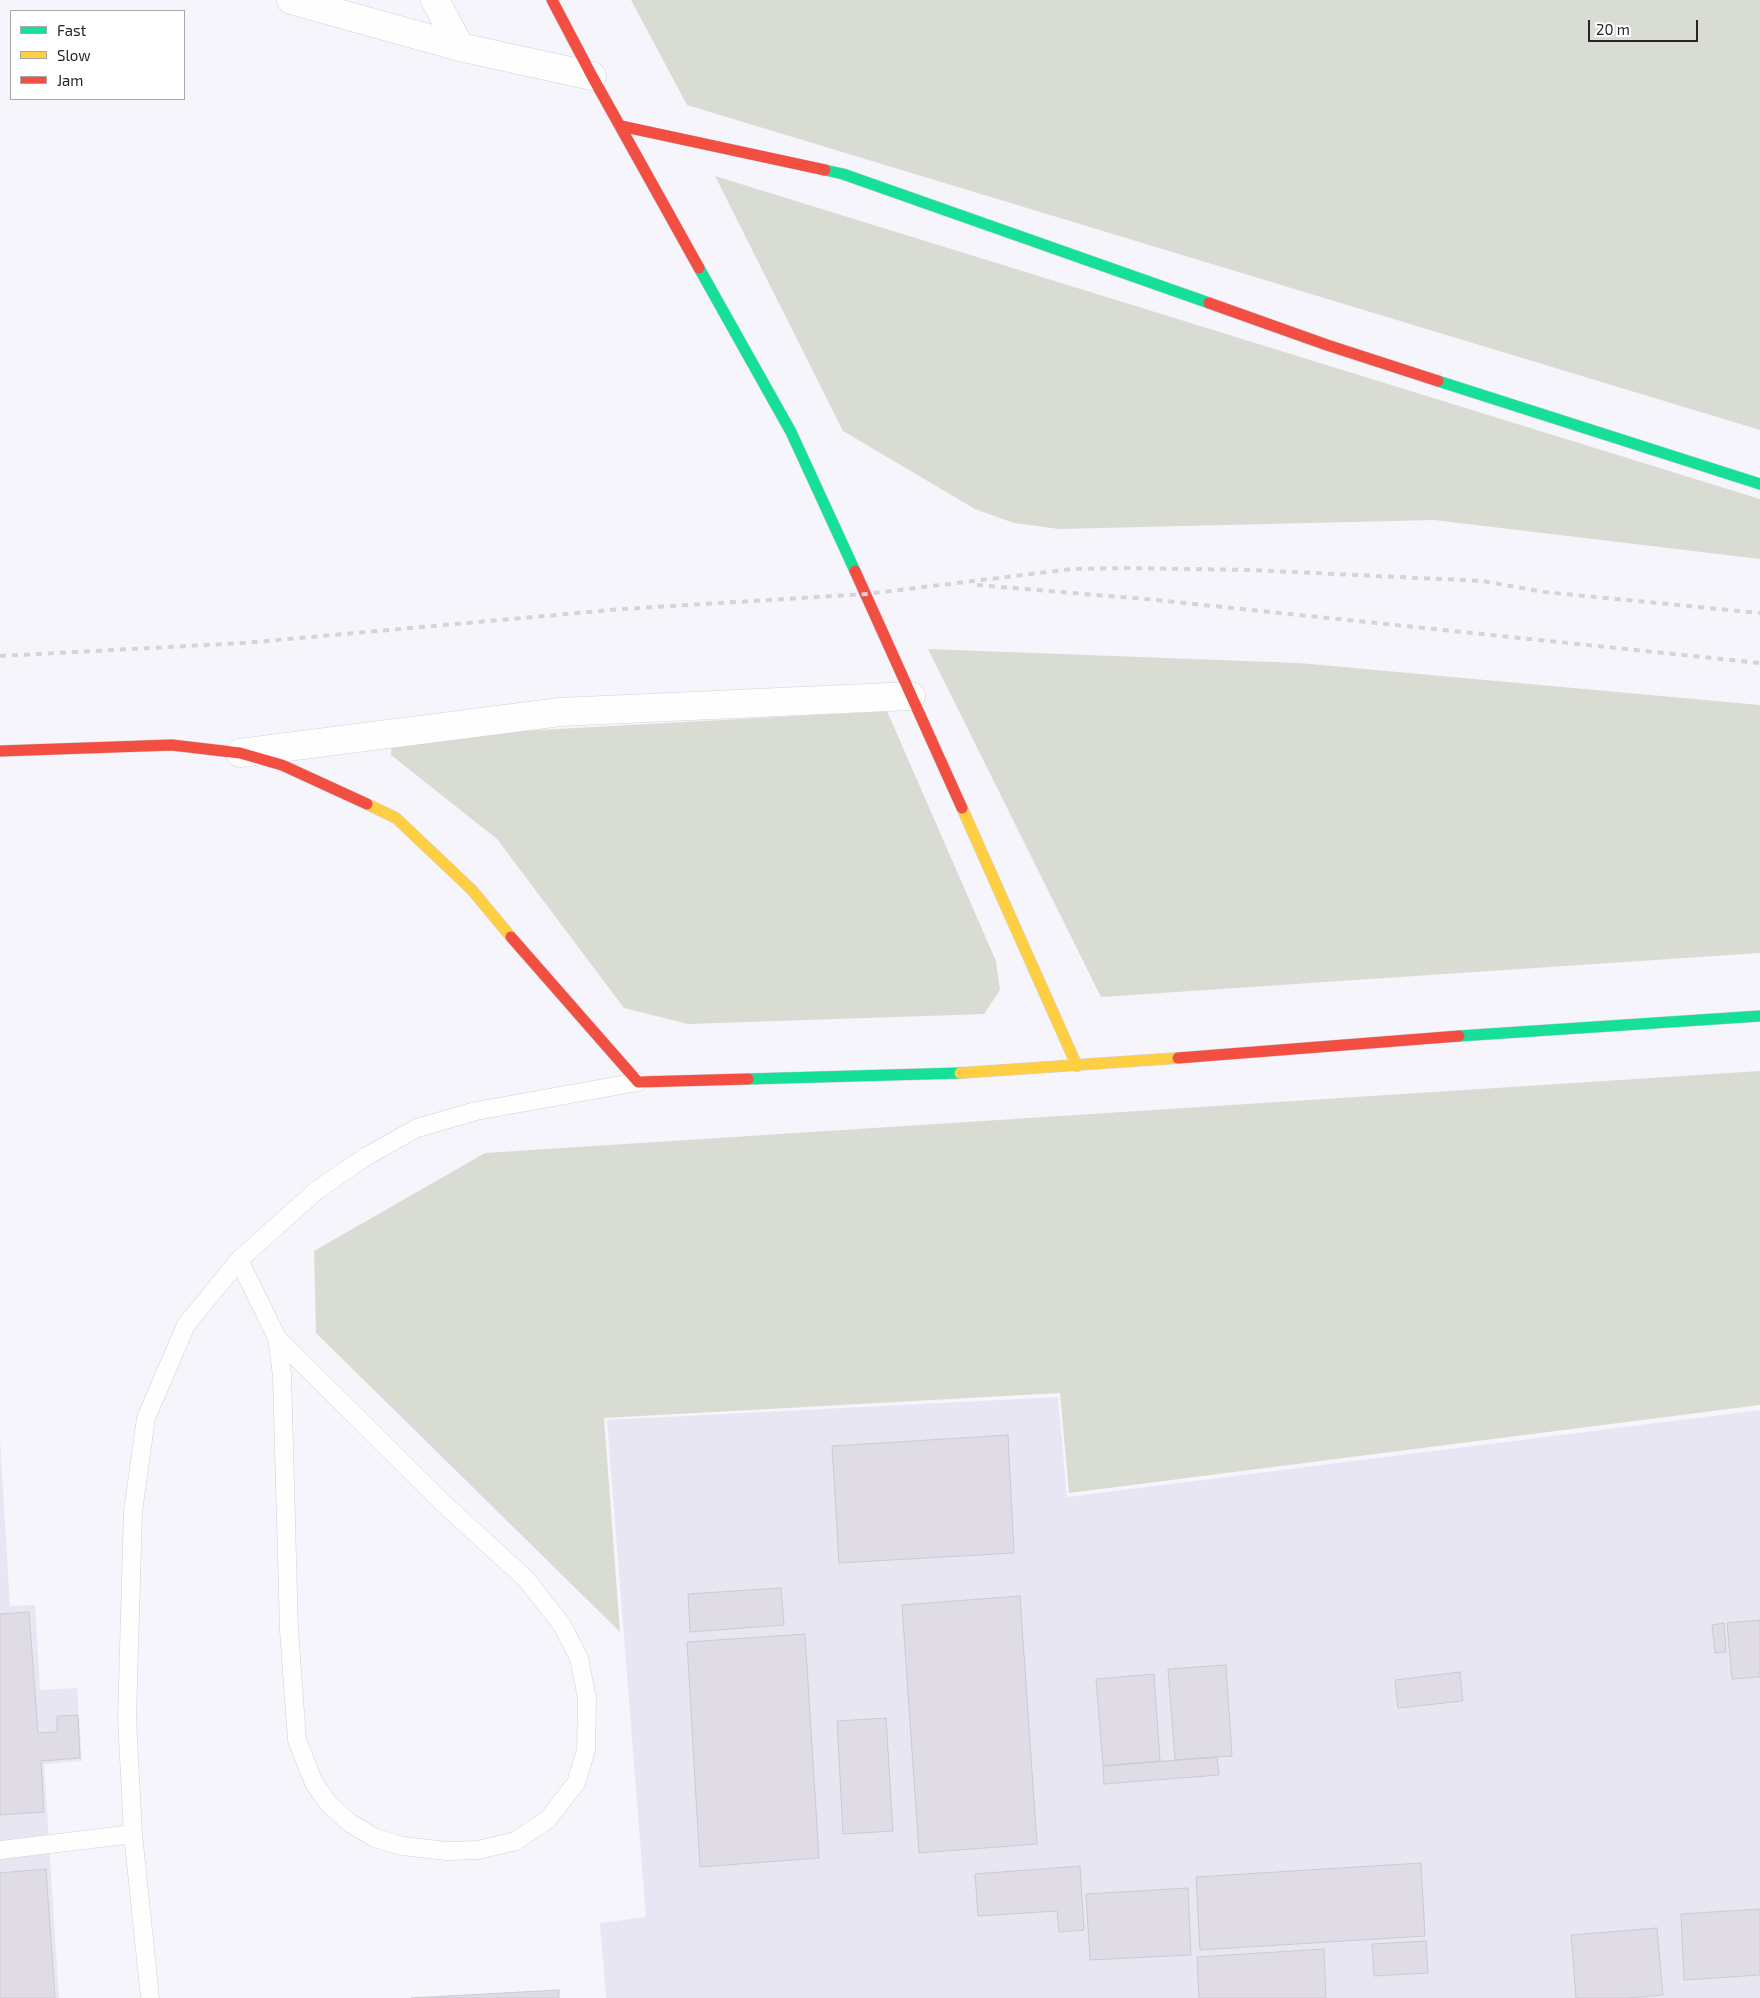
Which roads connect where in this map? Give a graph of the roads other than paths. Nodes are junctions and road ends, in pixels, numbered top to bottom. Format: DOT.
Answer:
graph roads {
  1 [pos="292,0"];
  2 [pos="435,0"];
  3 [pos="552,0"];
  4 [pos="460,47"];
  5 [pos="592,76"];
  6 [pos="621,126"];
  7 [pos="1760,484"];
  8 [pos="912,696"];
  9 [pos="0,751"];
  10 [pos="240,753"];
  11 [pos="1760,1016"];
  12 [pos="1077,1066"];
  13 [pos="638,1082"];
  14 [pos="239,1260"];
  15 [pos="277,1338"];
  16 [pos="133,1834"];
  17 [pos="0,1850"];
  18 [pos="150,1998"];
  1 -- 4 [label="street"];
  2 -- 4 [label="street"];
  3 -- 5 [label="street"];
  4 -- 5 [label="street"];
  5 -- 6 [label="street"];
  6 -- 7 [label="street"];
  6 -- 8 [label="street"];
  8 -- 10 [label="street"];
  8 -- 12 [label="street"];
  9 -- 10 [label="street"];
  10 -- 13 [label="street"];
  11 -- 12 [label="street"];
  12 -- 13 [label="street"];
  13 -- 14 [label="lane"];
  14 -- 15 [label="lane"];
  14 -- 16 [label="lane"];
  15 -- 15 [label="lane"];
  16 -- 17 [label="lane"];
  16 -- 18 [label="lane"];
}
